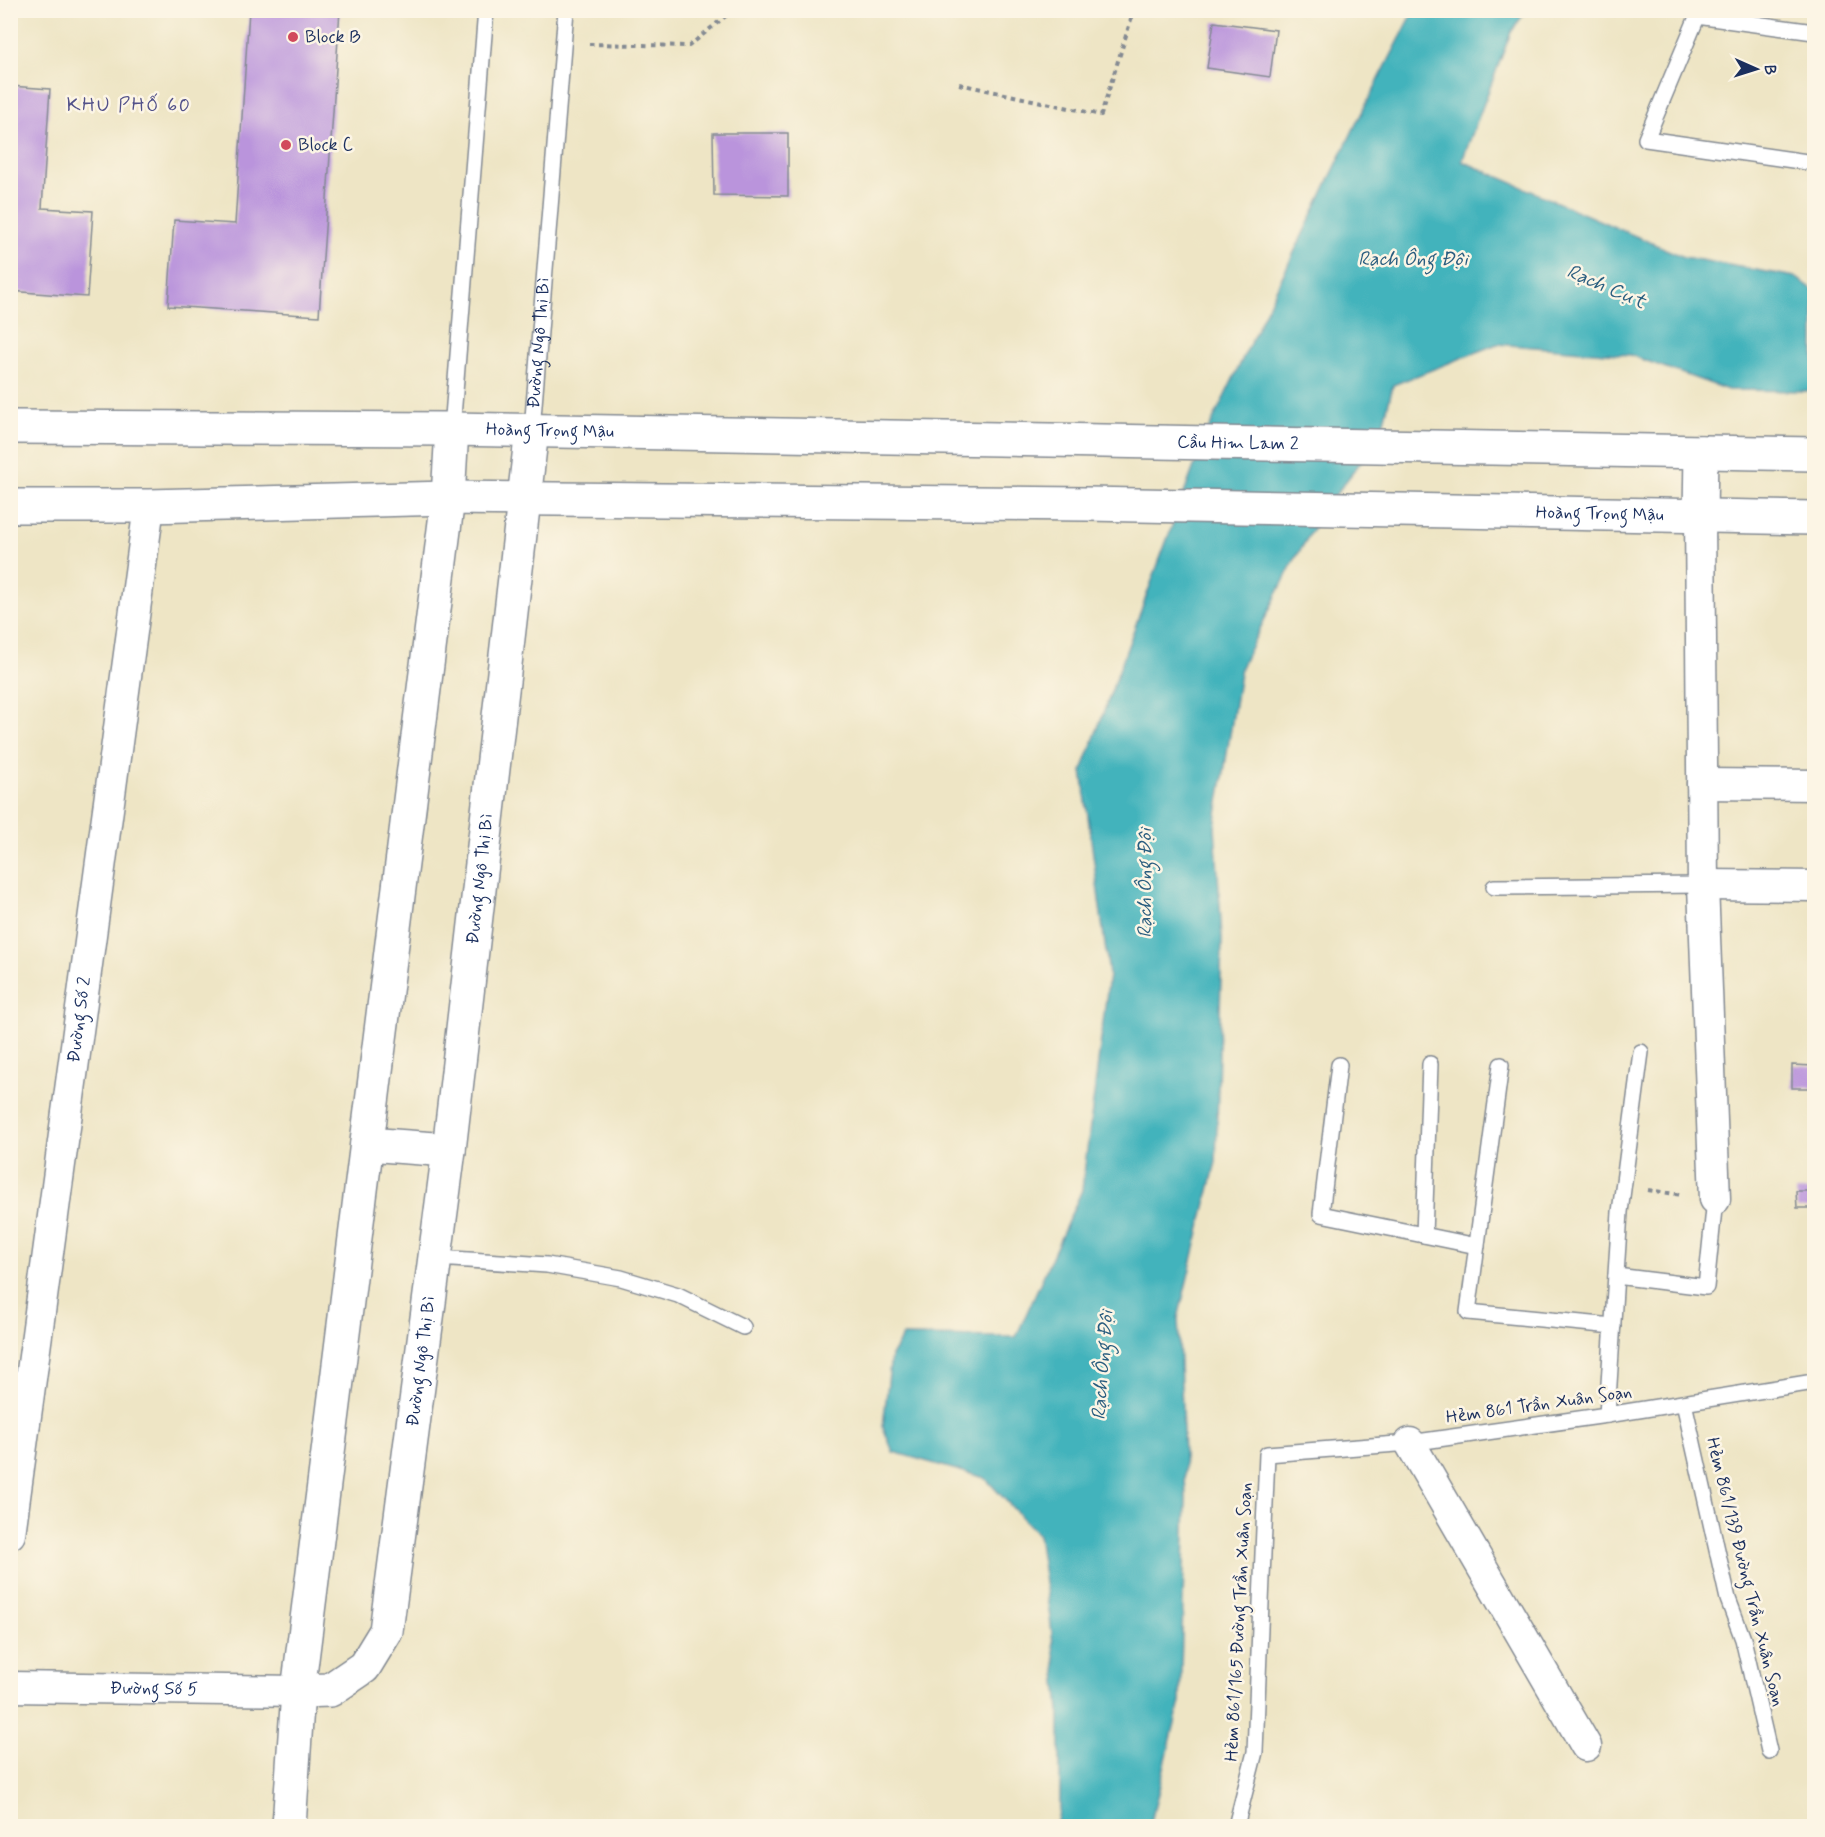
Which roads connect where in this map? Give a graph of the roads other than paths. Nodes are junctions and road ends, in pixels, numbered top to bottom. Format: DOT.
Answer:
graph roads {
  1 [pos="486,10"];
  2 [pos="566,10"];
  3 [pos="1698,13"];
  4 [pos="1815,32"];
  5 [pos="1815,164"];
  6 [pos="10,427"];
  7 [pos="452,429"];
  8 [pos="532,430"];
  9 [pos="1088,439"];
  10 [pos="1701,452"];
  11 [pos="1815,454"];
  12 [pos="448,498"];
  13 [pos="525,498"];
  14 [pos="10,506"];
  15 [pos="149,507"];
  16 [pos="1700,516"];
  17 [pos="1815,518"];
  18 [pos="1702,784"];
  19 [pos="1815,785"];
  20 [pos="1703,885"];
  21 [pos="1815,886"];
  22 [pos="1494,887"];
  23 [pos="1641,1052"];
  24 [pos="1339,1065"];
  25 [pos="1430,1065"];
  26 [pos="1501,1065"];
  27 [pos="367,1144"];
  28 [pos="449,1150"];
  29 [pos="1715,1199"];
  30 [pos="1424,1235"];
  31 [pos="1477,1246"];
  32 [pos="436,1258"];
  33 [pos="1616,1276"];
  34 [pos="1613,1326"];
  35 [pos="743,1327"];
  36 [pos="1815,1382"];
  37 [pos="1684,1403"];
  38 [pos="1607,1415"];
  39 [pos="1410,1443"];
  40 [pos="1267,1454"];
  41 [pos="10,1534"];
  42 [pos="10,1687"];
  43 [pos="298,1691"];
  44 [pos="1586,1746"];
  45 [pos="1769,1751"];
  46 [pos="290,1827"];
  47 [pos="1236,1827"];
  1 -- 7 [label="lane"];
  2 -- 8 [label="lane, Đường Ngô Thị Bì"];
  3 -- 4 [label="lane"];
  3 -- 5 [label="lane"];
  6 -- 7 [label="main road, Hoàng Trọng Mậu"];
  7 -- 8 [label="main road, Hoàng Trọng Mậu"];
  7 -- 12 [label="main road"];
  8 -- 9 [label="main road, Hoàng Trọng Mậu"];
  8 -- 13 [label="main road, Đường Ngô Thị Bì"];
  9 -- 10 [label="main road, Cầu Him Lam 2"];
  10 -- 11 [label="main road"];
  10 -- 16 [label="main road"];
  12 -- 13 [label="main road"];
  12 -- 15 [label="main road"];
  12 -- 27 [label="main road"];
  13 -- 16 [label="main road, Hoàng Trọng Mậu"];
  13 -- 28 [label="main road, Đường Ngô Thị Bì"];
  14 -- 15 [label="main road"];
  15 -- 41 [label="street, Đường Số 2"];
  16 -- 17 [label="main road, Hoàng Trọng Mậu"];
  16 -- 18 [label="street"];
  18 -- 19 [label="street"];
  18 -- 20 [label="street"];
  20 -- 21 [label="street"];
  20 -- 22 [label="lane"];
  20 -- 29 [label="street"];
  23 -- 33 [label="lane"];
  24 -- 30 [label="lane"];
  25 -- 30 [label="lane"];
  26 -- 31 [label="lane"];
  27 -- 28 [label="main road"];
  27 -- 43 [label="main road"];
  28 -- 32 [label="main road, Đường Ngô Thị Bì"];
  29 -- 33 [label="lane"];
  30 -- 31 [label="lane"];
  31 -- 34 [label="lane"];
  32 -- 35 [label="lane"];
  32 -- 43 [label="main road, Đường Ngô Thị Bì"];
  33 -- 34 [label="lane"];
  34 -- 38 [label="lane"];
  36 -- 37 [label="lane, Hẻm 861 Trần Xuân Soạn"];
  37 -- 38 [label="lane, Hẻm 861 Trần Xuân Soạn"];
  37 -- 45 [label="lane, Hẻm 861/139 Đường Trần Xuân Soạn"];
  38 -- 39 [label="lane, Hẻm 861 Trần Xuân Soạn"];
  39 -- 40 [label="lane, Hẻm 861 Trần Xuân Soạn"];
  39 -- 44 [label="street"];
  40 -- 47 [label="lane, Hẻm 861/165 Đường Trần Xuân Soạn"];
  42 -- 43 [label="street, Đường Số 5"];
  43 -- 46 [label="main road"];
}
